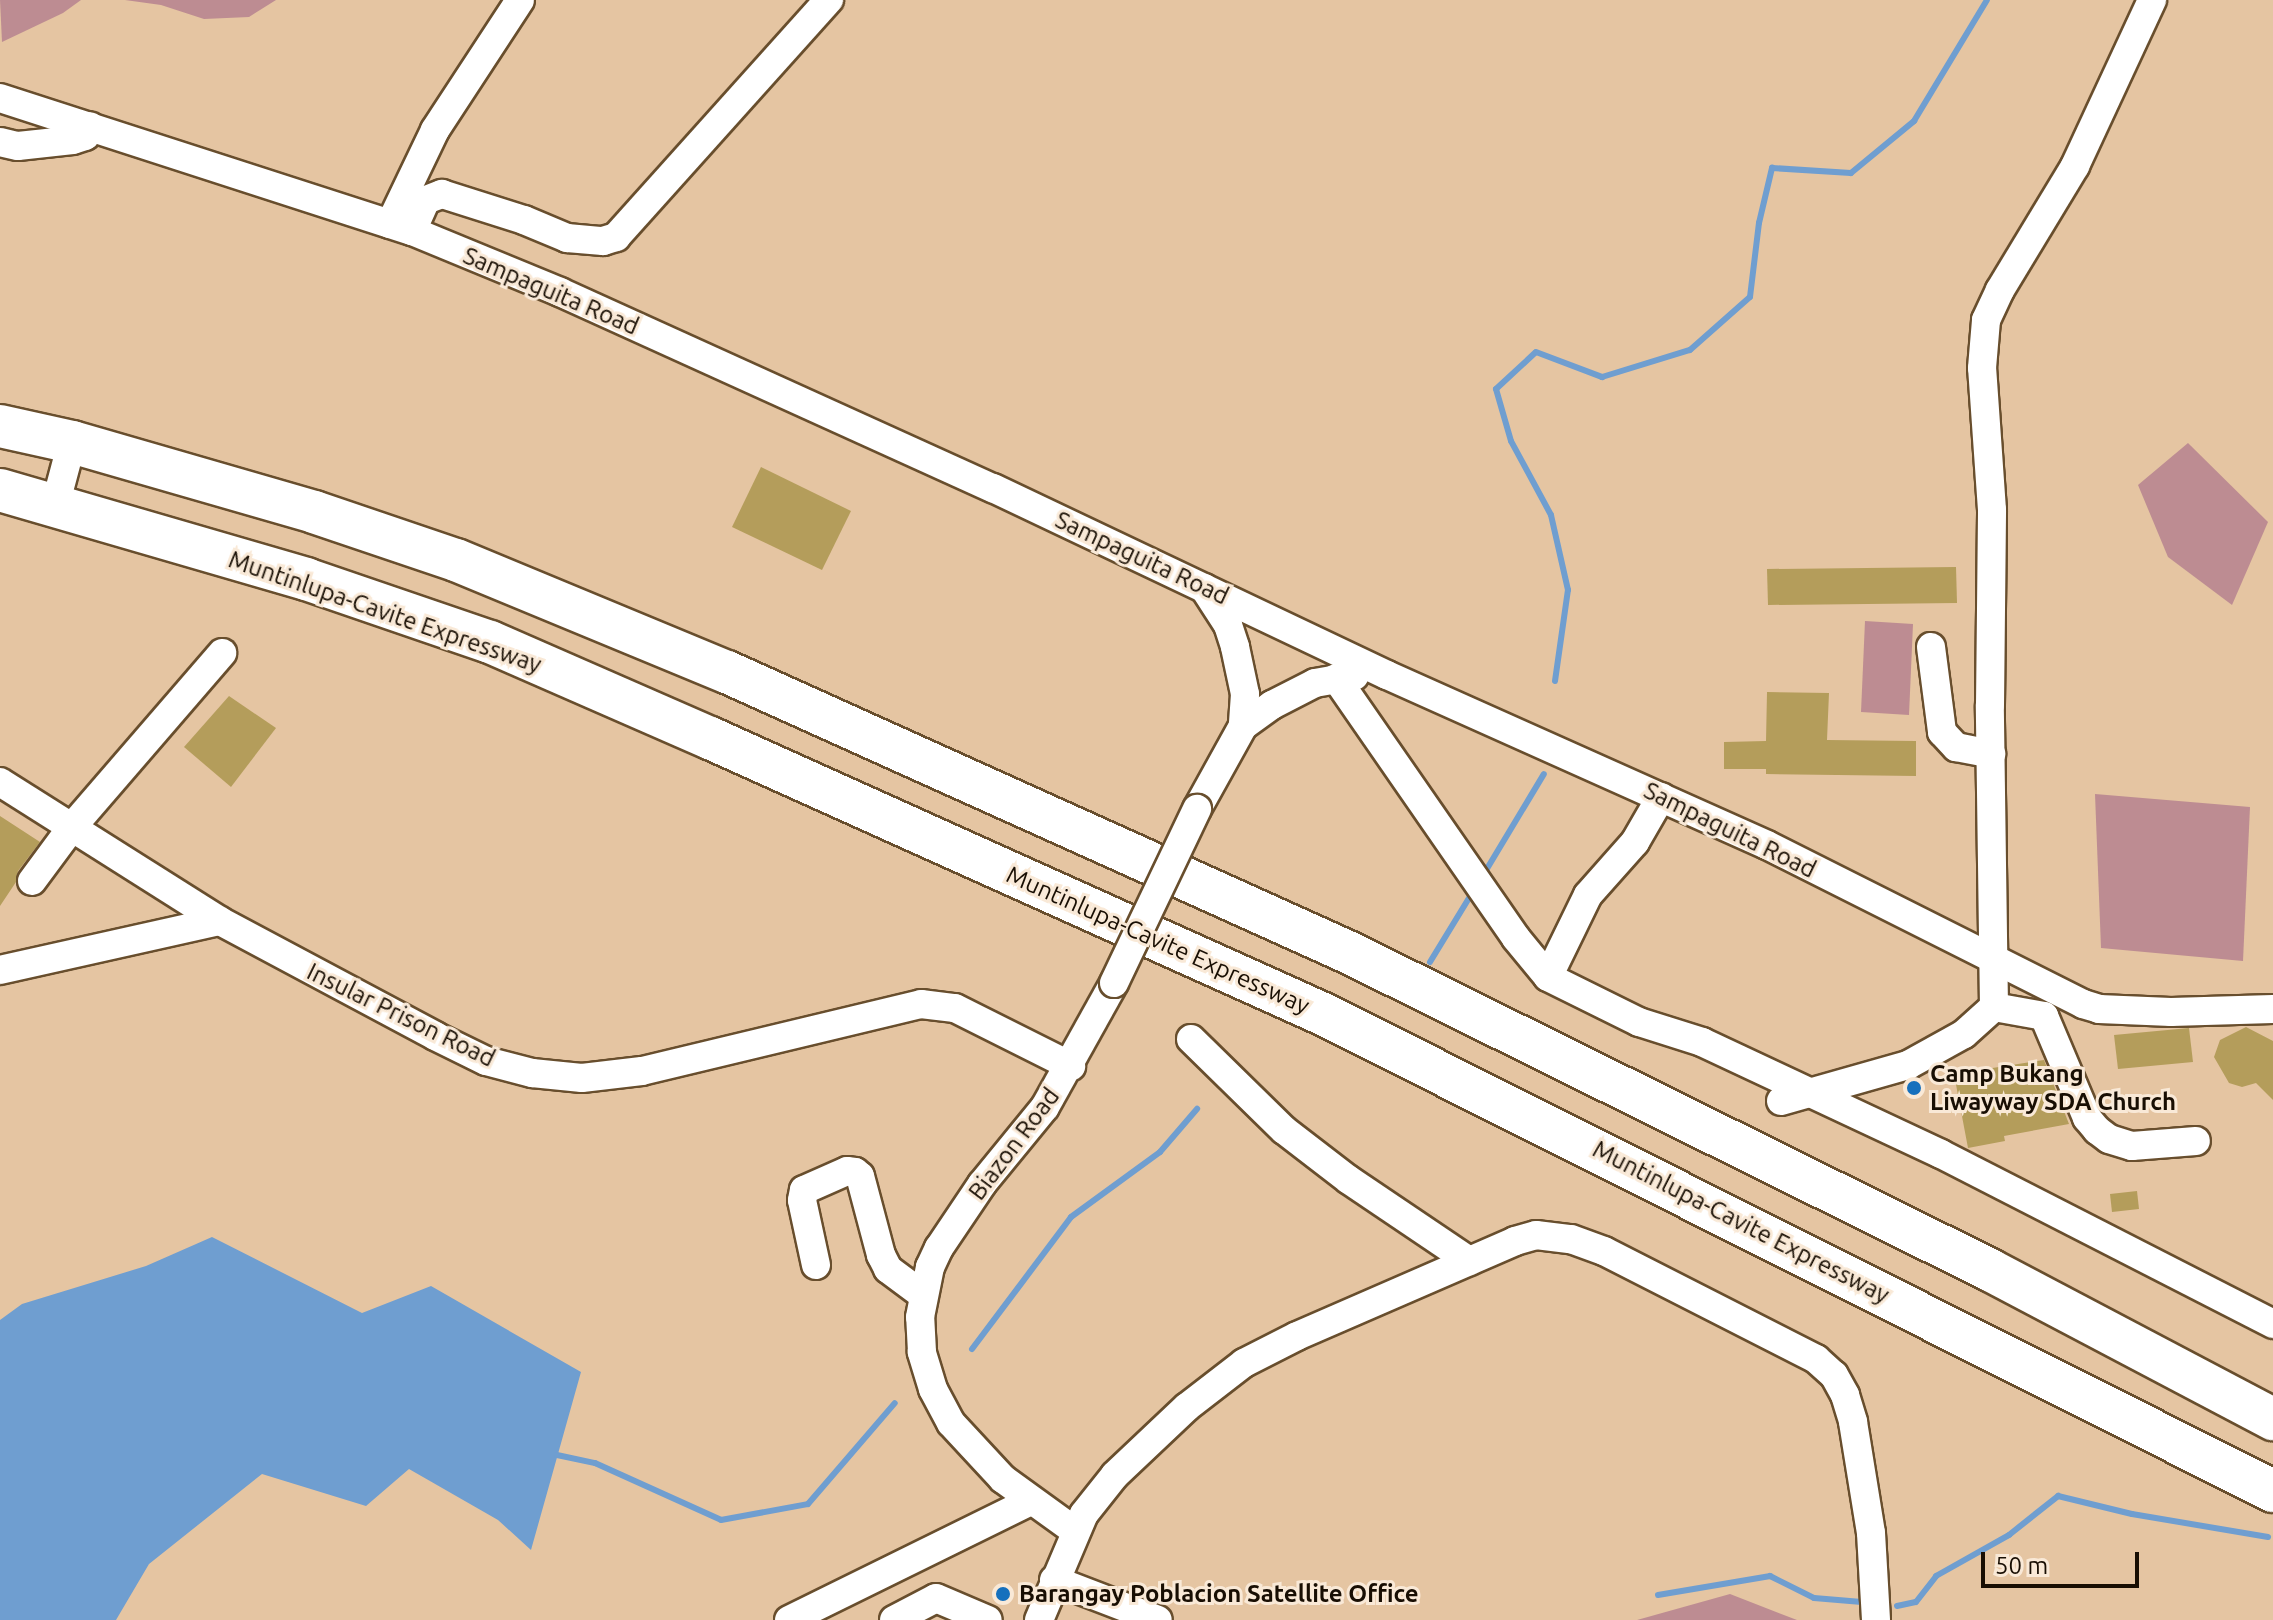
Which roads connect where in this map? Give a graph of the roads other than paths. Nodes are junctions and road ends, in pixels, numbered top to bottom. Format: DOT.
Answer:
graph roads {
  1 [pos="520,0"];
  2 [pos="829,0"];
  3 [pos="2152,0"];
  4 [pos="0,98"];
  5 [pos="90,126"];
  6 [pos="0,142"];
  7 [pos="401,227"];
  8 [pos="0,426"];
  9 [pos="72,442"];
  10 [pos="0,490"];
  11 [pos="55,506"];
  12 [pos="1203,586"];
  13 [pos="1931,647"];
  14 [pos="222,653"];
  15 [pos="1387,675"];
  16 [pos="1336,678"];
  17 [pos="1243,726"];
  18 [pos="1991,754"];
  19 [pos="0,782"];
  20 [pos="1661,797"];
  21 [pos="72,827"];
  22 [pos="32,881"];
  23 [pos="220,921"];
  24 [pos="1996,959"];
  25 [pos="0,970"];
  26 [pos="1548,977"];
  27 [pos="2064,994"];
  28 [pos="1994,1007"];
  29 [pos="2273,1009"];
  30 [pos="2044,1016"];
  31 [pos="1191,1039"];
  32 [pos="1071,1066"];
  33 [pos="1811,1093"];
  34 [pos="1781,1101"];
  35 [pos="2196,1141"];
  36 [pos="1469,1261"];
  37 [pos="816,1265"];
  38 [pos="923,1295"];
  39 [pos="2273,1324"];
  40 [pos="2273,1419"];
  41 [pos="2273,1491"];
  42 [pos="1031,1501"];
  43 [pos="1075,1531"];
  44 [pos="1054,1580"];
  45 [pos="789,1620"];
  46 [pos="894,1620"];
  47 [pos="988,1620"];
  48 [pos="1039,1620"];
  49 [pos="1158,1620"];
  50 [pos="1876,1620"];
  1 -- 7 [label="street"];
  2 -- 7 [label="street"];
  3 -- 18 [label="street"];
  4 -- 5 [label="street, Sampaguita Road"];
  5 -- 6 [label="street"];
  5 -- 7 [label="street, Sampaguita Road"];
  7 -- 12 [label="street, Sampaguita Road"];
  8 -- 9 [label="highway"];
  9 -- 11 [label="street"];
  9 -- 40 [label="highway"];
  10 -- 11 [label="highway, Muntinlupa-Cavite Expressway"];
  11 -- 41 [label="highway, Muntinlupa-Cavite Expressway"];
  12 -- 15 [label="street, Sampaguita Road"];
  12 -- 17 [label="street, Biazon Road"];
  13 -- 18 [label="street"];
  14 -- 21 [label="street"];
  15 -- 16 [label="street, Biazon Road"];
  15 -- 20 [label="street, Sampaguita Road"];
  16 -- 17 [label="street, Biazon Road"];
  16 -- 26 [label="street"];
  17 -- 32 [label="street, Biazon Road, bridge"];
  18 -- 24 [label="street"];
  19 -- 21 [label="street, Insular Prison Road"];
  20 -- 24 [label="street, Sampaguita Road"];
  20 -- 26 [label="street"];
  21 -- 22 [label="street"];
  21 -- 23 [label="street, Insular Prison Road"];
  23 -- 25 [label="street"];
  23 -- 32 [label="street, Insular Prison Road"];
  24 -- 27 [label="street, Sampaguita Road"];
  24 -- 28 [label="street"];
  26 -- 33 [label="street"];
  27 -- 29 [label="street, Sampaguita Road"];
  27 -- 30 [label="street"];
  28 -- 30 [label="street"];
  28 -- 33 [label="street"];
  30 -- 35 [label="street"];
  31 -- 36 [label="street"];
  32 -- 38 [label="street, Biazon Road"];
  33 -- 34 [label="street"];
  33 -- 39 [label="street"];
  36 -- 43 [label="street"];
  36 -- 50 [label="street"];
  37 -- 38 [label="street"];
  38 -- 42 [label="street, Biazon Road"];
  42 -- 43 [label="street, Biazon Road"];
  42 -- 45 [label="street"];
  43 -- 44 [label="street"];
  44 -- 48 [label="street"];
  44 -- 49 [label="street"];
  46 -- 47 [label="street"];
}
